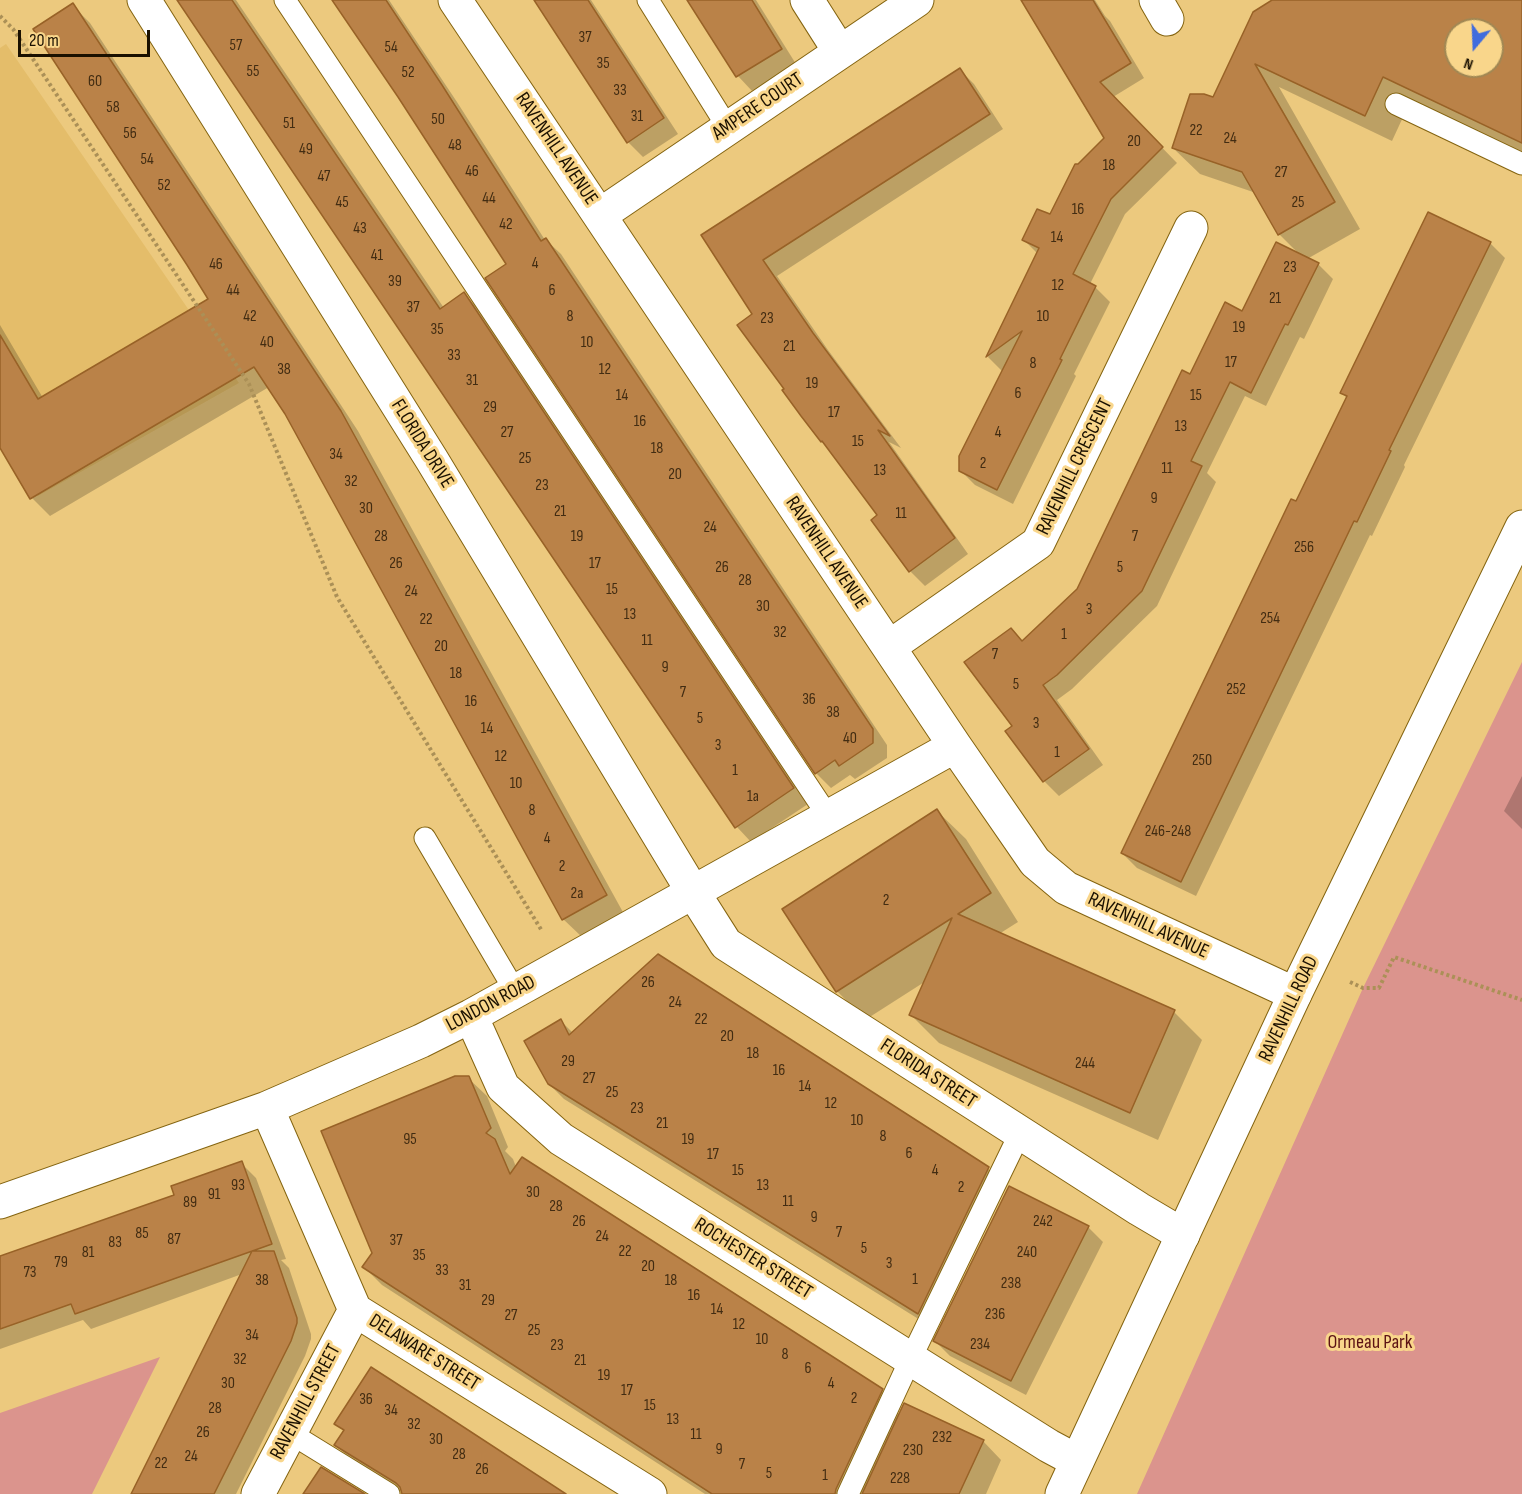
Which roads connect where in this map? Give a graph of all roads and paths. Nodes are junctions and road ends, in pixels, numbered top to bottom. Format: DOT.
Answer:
graph roads {
  1 [pos="144,0"];
  2 [pos="285,0"];
  3 [pos="455,0"];
  4 [pos="648,0"];
  5 [pos="807,0"];
  6 [pos="917,0"];
  7 [pos="0,16"];
  8 [pos="840,51"];
  9 [pos="1396,104"];
  10 [pos="728,128"];
  11 [pos="1522,164"];
  12 [pos="600,215"];
  13 [pos="1191,228"];
  14 [pos="1522,527"];
  15 [pos="889,647"];
  16 [pos="955,746"];
  17 [pos="828,816"];
  18 [pos="426,838"];
  19 [pos="693,892"];
  20 [pos="562,965"];
  21 [pos="1350,982"];
  22 [pos="515,991"];
  23 [pos="1295,994"];
  24 [pos="1522,1000"];
  25 [pos="471,1016"];
  26 [pos="267,1108"];
  27 [pos="1020,1133"];
  28 [pos="0,1202"];
  29 [pos="1183,1235"];
  30 [pos="355,1310"];
  31 [pos="911,1358"];
  32 [pos="290,1433"];
  33 [pos="1077,1461"];
  34 [pos="258,1494"];
  35 [pos="389,1494"];
  36 [pos="650,1494"];
  37 [pos="848,1494"];
  38 [pos="1062,1494"];
  1 -- 19 [label="street, FLORIDA DRIVE"];
  2 -- 17 [label="lane"];
  3 -- 12 [label="street, RAVENHILL AVENUE"];
  4 -- 10 [label="lane"];
  5 -- 8 [label="street"];
  6 -- 8 [label="street, AMPERE COURT"];
  7 -- 20 [label="path"];
  8 -- 10 [label="street, AMPERE COURT"];
  9 -- 11 [label="lane"];
  10 -- 12 [label="street, AMPERE COURT"];
  12 -- 15 [label="street, RAVENHILL AVENUE"];
  13 -- 15 [label="street, RAVENHILL CRESCENT"];
  14 -- 23 [label="street, RAVENHILL ROAD"];
  15 -- 16 [label="street, RAVENHILL AVENUE"];
  16 -- 17 [label="street, LONDON ROAD"];
  16 -- 23 [label="street, RAVENHILL AVENUE"];
  17 -- 19 [label="street, LONDON ROAD"];
  18 -- 22 [label="lane"];
  19 -- 20 [label="street, LONDON ROAD"];
  19 -- 27 [label="street, FLORIDA STREET"];
  20 -- 22 [label="street, LONDON ROAD"];
  21 -- 24 [label="path"];
  22 -- 25 [label="street, LONDON ROAD"];
  23 -- 29 [label="street, RAVENHILL ROAD"];
  25 -- 26 [label="street, LONDON ROAD"];
  25 -- 31 [label="street, ROCHESTER STREET"];
  26 -- 28 [label="street, LONDON ROAD"];
  26 -- 30 [label="street, DELAWARE STREET"];
  27 -- 29 [label="street, FLORIDA STREET"];
  27 -- 31 [label="lane"];
  29 -- 33 [label="street, RAVENHILL ROAD"];
  30 -- 32 [label="street, RAVENHILL STREET"];
  30 -- 36 [label="street, DELAWARE STREET"];
  31 -- 33 [label="street, ROCHESTER STREET"];
  31 -- 37 [label="lane"];
  32 -- 34 [label="street, RAVENHILL STREET"];
  32 -- 35 [label="lane"];
  33 -- 38 [label="street, RAVENHILL ROAD"];
}
